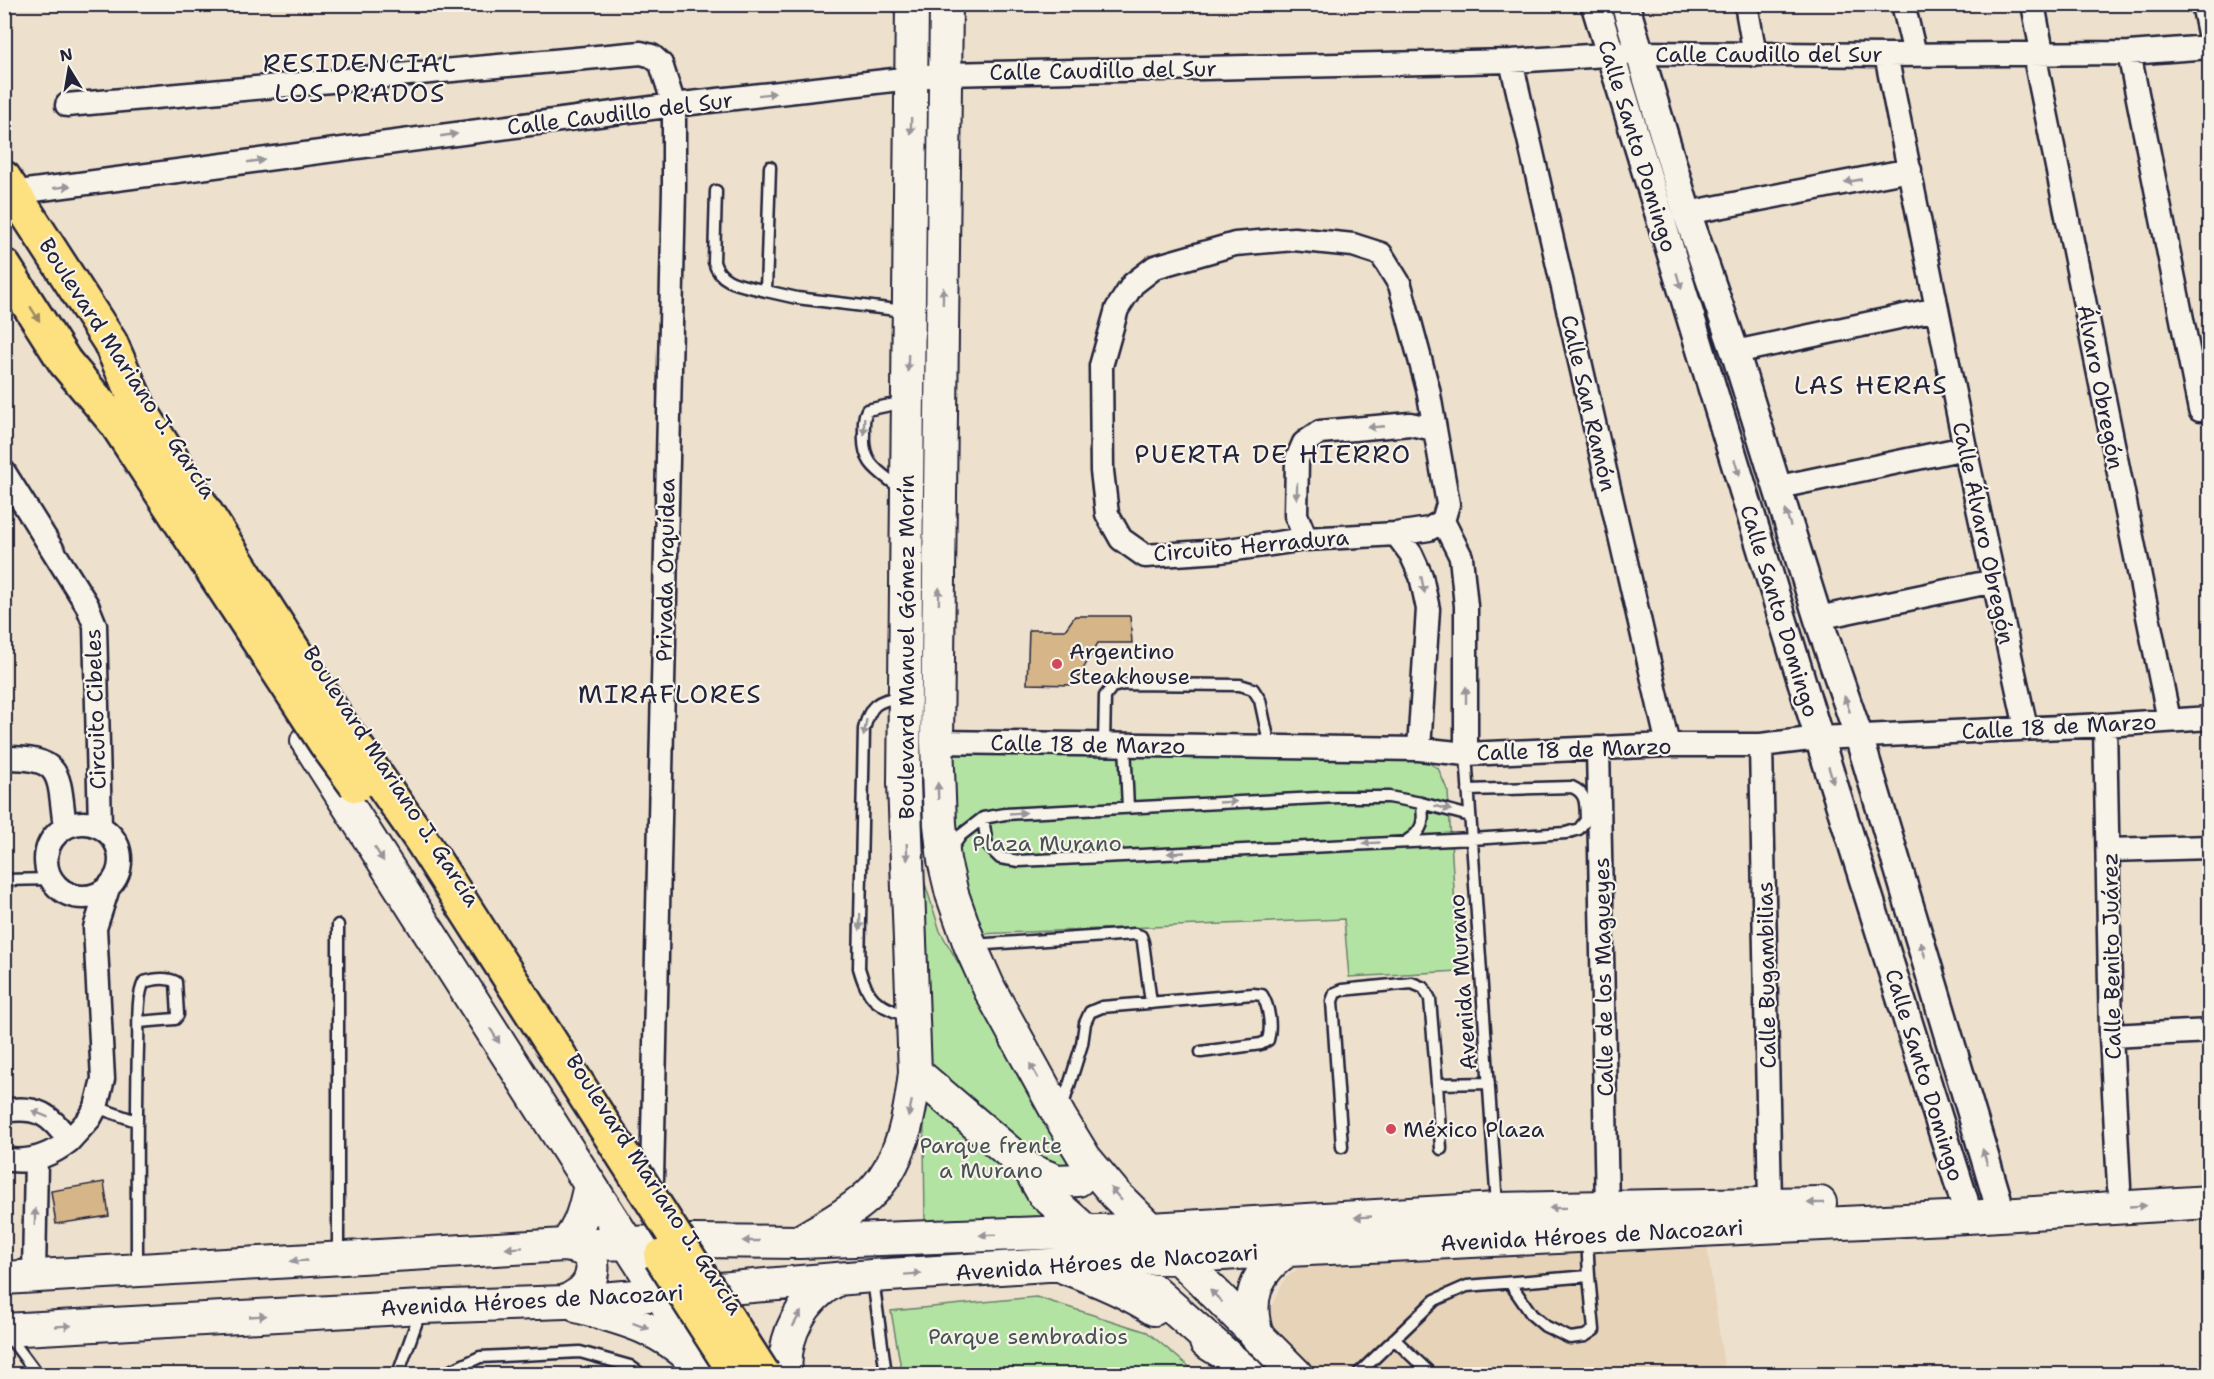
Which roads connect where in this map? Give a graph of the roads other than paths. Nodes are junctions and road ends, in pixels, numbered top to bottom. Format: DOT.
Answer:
graph roads {
  1 [pos="912,4"];
  2 [pos="946,4"];
  3 [pos="1595,4"];
  4 [pos="1625,4"];
  5 [pos="1746,4"];
  6 [pos="1903,4"];
  7 [pos="2033,4"];
  8 [pos="2203,4"];
  9 [pos="2210,38"];
  10 [pos="2210,47"];
  11 [pos="1638,53"];
  12 [pos="2038,53"];
  13 [pos="2129,53"];
  14 [pos="1610,54"];
  15 [pos="1915,54"];
  16 [pos="1755,55"];
  17 [pos="1886,55"];
  18 [pos="1511,62"];
  19 [pos="946,74"];
  20 [pos="912,78"];
  21 [pos="67,105"];
  22 [pos="674,105"];
  23 [pos="770,167"];
  24 [pos="1910,170"];
  25 [pos="8,189"];
  26 [pos="716,191"];
  27 [pos="1687,213"];
  28 [pos="4,266"];
  29 [pos="766,291"];
  30 [pos="1937,309"];
  31 [pos="908,312"];
  32 [pos="111,342"];
  33 [pos="1735,352"];
  34 [pos="65,362"];
  35 [pos="907,401"];
  36 [pos="2200,410"];
  37 [pos="1434,429"];
  38 [pos="1965,448"];
  39 [pos="4,472"];
  40 [pos="1779,487"];
  41 [pos="906,492"];
  42 [pos="1443,521"];
  43 [pos="1396,534"];
  44 [pos="1306,539"];
  45 [pos="1994,581"];
  46 [pos="1818,618"];
  47 [pos="922,694"];
  48 [pos="2210,718"];
  49 [pos="2169,720"];
  50 [pos="2105,725"];
  51 [pos="2026,728"];
  52 [pos="1858,737"];
  53 [pos="1820,738"];
  54 [pos="937,742"];
  55 [pos="1114,745"];
  56 [pos="1668,745"];
  57 [pos="1761,745"];
  58 [pos="1270,747"];
  59 [pos="1598,748"];
  60 [pos="1419,749"];
  61 [pos="1466,754"];
  62 [pos="4,758"];
  63 [pos="1468,790"];
  64 [pos="1421,802"];
  65 [pos="1128,807"];
  66 [pos="1470,816"];
  67 [pos="983,818"];
  68 [pos="100,826"];
  69 [pos="65,827"];
  70 [pos="1472,839"];
  71 [pos="1407,841"];
  72 [pos="2210,847"];
  73 [pos="2109,850"];
  74 [pos="944,860"];
  75 [pos="50,879"];
  76 [pos="4,880"];
  77 [pos="108,888"];
  78 [pos="69,895"];
  79 [pos="338,925"];
  80 [pos="95,928"];
  81 [pos="969,945"];
  82 [pos="521,975"];
  83 [pos="1936,993"];
  84 [pos="1151,1003"];
  85 [pos="1903,1003"];
  86 [pos="477,1008"];
  87 [pos="913,1020"];
  88 [pos="139,1022"];
  89 [pos="2210,1031"];
  90 [pos="2111,1036"];
  91 [pos="1201,1052"];
  92 [pos="915,1072"];
  93 [pos="1489,1083"];
  94 [pos="1437,1084"];
  95 [pos="96,1107"];
  96 [pos="4,1111"];
  97 [pos="1060,1117"];
  98 [pos="136,1121"];
  99 [pos="69,1141"];
  100 [pos="1342,1147"];
  101 [pos="1441,1149"];
  102 [pos="36,1158"];
  103 [pos="4,1159"];
  104 [pos="1081,1169"];
  105 [pos="1030,1170"];
  106 [pos="652,1179"];
  107 [pos="2210,1182"];
  108 [pos="590,1185"];
  109 [pos="2120,1186"];
  110 [pos="2210,1202"];
  111 [pos="1770,1204"];
  112 [pos="1999,1206"];
  113 [pos="1607,1207"];
  114 [pos="1966,1208"];
  115 [pos="1497,1209"];
  116 [pos="1055,1221"];
  117 [pos="1150,1229"];
  118 [pos="1086,1231"];
  119 [pos="1587,1235"];
  120 [pos="692,1241"];
  121 [pos="799,1242"];
  122 [pos="627,1243"];
  123 [pos="566,1245"];
  124 [pos="1288,1250"];
  125 [pos="1177,1257"];
  126 [pos="338,1259"];
  127 [pos="1119,1260"];
  128 [pos="1054,1264"];
  129 [pos="1019,1267"];
  130 [pos="137,1270"];
  131 [pos="872,1276"];
  132 [pos="1589,1276"];
  133 [pos="19,1277"];
  134 [pos="837,1280"];
  135 [pos="1510,1283"];
  136 [pos="722,1289"];
  137 [pos="660,1294"];
  138 [pos="565,1302"];
  139 [pos="422,1307"];
  140 [pos="4,1330"];
  141 [pos="1258,1338"];
  142 [pos="1394,1339"];
  143 [pos="1225,1354"];
  144 [pos="37,1374"];
  145 [pos="398,1374"];
  146 [pos="444,1374"];
  147 [pos="641,1374"];
  148 [pos="706,1374"];
  149 [pos="711,1374"];
  150 [pos="736,1374"];
  151 [pos="763,1374"];
  152 [pos="777,1374"];
  153 [pos="786,1374"];
  154 [pos="886,1374"];
  155 [pos="1248,1374"];
  156 [pos="1296,1374"];
  157 [pos="1361,1374"];
  158 [pos="1431,1374"];
  1 -- 20 [label="main road, Boulevard Manuel Gómez Morín"];
  2 -- 19 [label="main road, Boulevard Manuel Gómez Morín"];
  3 -- 14 [label="street, Calle Santo Domingo"];
  4 -- 11 [label="street, Calle Santo Domingo"];
  5 -- 16 [label="street"];
  6 -- 15 [label="street"];
  7 -- 12 [label="street, Álvaro Obregón"];
  8 -- 9 [label="street"];
  10 -- 13 [label="street, Calle Caudillo del Sur"];
  11 -- 14 [label="street, Calle Caudillo del Sur"];
  11 -- 16 [label="street, Calle Caudillo del Sur"];
  11 -- 27 [label="street, Calle Santo Domingo"];
  12 -- 13 [label="street, Calle Caudillo del Sur"];
  12 -- 15 [label="street, Calle Caudillo del Sur"];
  12 -- 49 [label="street, Álvaro Obregón"];
  13 -- 36 [label="street"];
  14 -- 18 [label="street, Calle Caudillo del Sur"];
  14 -- 53 [label="street, Calle Santo Domingo, one-way"];
  15 -- 17 [label="street, Calle Caudillo del Sur"];
  16 -- 17 [label="street, Calle Caudillo del Sur"];
  17 -- 24 [label="street, Calle Álvaro Obregón"];
  18 -- 19 [label="street, Calle Caudillo del Sur"];
  18 -- 56 [label="street, Calle San Ramón"];
  19 -- 20 [label="street, Calle Caudillo del Sur"];
  47 -- 19 [label="main road, Boulevard Manuel Gómez Morín, one-way"];
  22 -- 20 [label="street, Calle Caudillo del Sur, one-way"];
  20 -- 31 [label="main road, Boulevard Manuel Gómez Morín, one-way"];
  21 -- 22 [label="street, Privada Orquídea"];
  25 -- 22 [label="street, Calle Caudillo del Sur, one-way"];
  22 -- 106 [label="street, Privada Orquídea"];
  23 -- 29 [label="lane"];
  24 -- 27 [label="street, one-way"];
  24 -- 30 [label="street, Calle Álvaro Obregón"];
  25 -- 32 [label="main road, Boulevard Mariano J. García"];
  26 -- 29 [label="lane"];
  27 -- 33 [label="street, Calle Santo Domingo"];
  28 -- 34 [label="main road, one-way"];
  29 -- 31 [label="lane"];
  30 -- 33 [label="street"];
  30 -- 38 [label="street, Calle Álvaro Obregón"];
  31 -- 35 [label="main road, Boulevard Manuel Gómez Morín, one-way"];
  32 -- 82 [label="main road, Boulevard Mariano J. García"];
  32 -- 151 [label="main road, bridge"];
  33 -- 40 [label="street, Calle Santo Domingo"];
  34 -- 86 [label="main road, one-way"];
  34 -- 150 [label="main road, bridge"];
  35 -- 41 [label="main road, Boulevard Manuel Gómez Morín"];
  35 -- 41 [label="lane, one-way"];
  37 -- 42 [label="street, Circuito Herradura"];
  37 -- 44 [label="street, one-way"];
  37 -- 44 [label="street, Circuito Herradura"];
  38 -- 40 [label="street"];
  38 -- 45 [label="street, Calle Álvaro Obregón"];
  39 -- 68 [label="street, Circuito Cibeles"];
  46 -- 40 [label="street, Calle Santo Domingo, one-way"];
  41 -- 47 [label="main road, Boulevard Manuel Gómez Morín"];
  42 -- 43 [label="street, Circuito Herradura"];
  61 -- 42 [label="street, one-way"];
  43 -- 44 [label="street, Circuito Herradura"];
  43 -- 60 [label="street, one-way"];
  45 -- 46 [label="street"];
  45 -- 51 [label="street, Calle Álvaro Obregón"];
  52 -- 46 [label="street, Calle Santo Domingo, one-way"];
  47 -- 54 [label="main road, Boulevard Manuel Gómez Morín"];
  47 -- 87 [label="main road, Boulevard Manuel Gómez Morín, one-way"];
  47 -- 87 [label="lane, one-way"];
  48 -- 49 [label="street, Calle 18 de Marzo"];
  49 -- 50 [label="street, Calle 18 de Marzo"];
  50 -- 51 [label="street, Calle 18 de Marzo"];
  50 -- 73 [label="street, Calle Benito Juárez"];
  51 -- 52 [label="street, Calle 18 de Marzo"];
  52 -- 53 [label="street, Calle 18 de Marzo"];
  83 -- 52 [label="street, Calle Santo Domingo, one-way"];
  53 -- 57 [label="street, Calle 18 de Marzo"];
  53 -- 85 [label="street, Calle Santo Domingo, one-way"];
  54 -- 55 [label="street, Calle 18 de Marzo"];
  74 -- 54 [label="main road, Boulevard Manuel Gómez Morín, one-way"];
  55 -- 58 [label="street, Calle 18 de Marzo"];
  55 -- 58 [label="lane"];
  55 -- 65 [label="lane"];
  56 -- 57 [label="street, Calle 18 de Marzo"];
  56 -- 59 [label="street, Calle 18 de Marzo"];
  57 -- 111 [label="street, Calle Bugambilias"];
  58 -- 60 [label="street, Calle 18 de Marzo"];
  59 -- 61 [label="street, Calle 18 de Marzo"];
  59 -- 113 [label="street, Calle de los Magueyes"];
  60 -- 61 [label="street, Calle 18 de Marzo"];
  61 -- 63 [label="lane, Avenida Murano"];
  62 -- 69 [label="street, Circuito Cibeles"];
  63 -- 66 [label="lane, Avenida Murano"];
  63 -- 70 [label="lane"];
  65 -- 64 [label="lane, one-way"];
  64 -- 66 [label="lane, one-way"];
  64 -- 71 [label="lane"];
  67 -- 65 [label="lane, one-way"];
  66 -- 70 [label="lane, Avenida Murano"];
  71 -- 67 [label="lane, one-way"];
  67 -- 74 [label="lane"];
  68 -- 69 [label="street"];
  68 -- 77 [label="street"];
  69 -- 75 [label="street"];
  70 -- 71 [label="lane"];
  70 -- 93 [label="lane, Avenida Murano"];
  72 -- 73 [label="street"];
  73 -- 90 [label="street, Calle Benito Juárez"];
  74 -- 81 [label="main road, Boulevard Manuel Gómez Morín"];
  75 -- 76 [label="lane"];
  75 -- 78 [label="street"];
  77 -- 78 [label="street"];
  77 -- 80 [label="street"];
  78 -- 80 [label="street"];
  79 -- 126 [label="lane"];
  80 -- 95 [label="street"];
  81 -- 84 [label="lane"];
  97 -- 81 [label="main road, Boulevard Manuel Gómez Morín, one-way"];
  82 -- 86 [label="main road"];
  82 -- 106 [label="main road, Boulevard Mariano J. García"];
  83 -- 85 [label="street"];
  112 -- 83 [label="street, Calle Santo Domingo, one-way"];
  84 -- 91 [label="lane"];
  84 -- 97 [label="lane"];
  85 -- 114 [label="street, Calle Santo Domingo"];
  86 -- 108 [label="main road, one-way"];
  87 -- 92 [label="main road, Boulevard Manuel Gómez Morín"];
  88 -- 88 [label="lane"];
  88 -- 98 [label="lane"];
  89 -- 90 [label="street"];
  90 -- 109 [label="street, Calle Benito Juárez"];
  92 -- 105 [label="main road"];
  92 -- 121 [label="main road, Boulevard Manuel Gómez Morín, one-way"];
  93 -- 94 [label="lane"];
  93 -- 115 [label="lane, Avenida Murano"];
  94 -- 100 [label="lane"];
  94 -- 101 [label="lane"];
  95 -- 98 [label="lane"];
  95 -- 99 [label="street"];
  99 -- 96 [label="street, one-way"];
  97 -- 104 [label="main road, Boulevard Manuel Gómez Morín"];
  98 -- 130 [label="lane"];
  99 -- 102 [label="street"];
  102 -- 103 [label="street"];
  133 -- 102 [label="street, one-way"];
  104 -- 105 [label="main road"];
  104 -- 116 [label="main road"];
  117 -- 104 [label="main road, Boulevard Manuel Gómez Morín, one-way"];
  105 -- 116 [label="main road"];
  106 -- 120 [label="main road, Boulevard Mariano J. García"];
  107 -- 109 [label="main road, Avenida Héroes de Nacozari"];
  108 -- 122 [label="main road"];
  108 -- 123 [label="main road"];
  109 -- 112 [label="main road, Avenida Héroes de Nacozari"];
  112 -- 110 [label="main road, Avenida Héroes de Nacozari, one-way"];
  111 -- 113 [label="main road, Avenida Héroes de Nacozari"];
  114 -- 111 [label="main road, Avenida Héroes de Nacozari, one-way"];
  112 -- 114 [label="main road, Avenida Héroes de Nacozari"];
  113 -- 115 [label="main road, Avenida Héroes de Nacozari, one-way"];
  114 -- 119 [label="main road, Avenida Héroes de Nacozari"];
  115 -- 117 [label="main road, Avenida Héroes de Nacozari, one-way"];
  116 -- 118 [label="main road, Avenida Héroes de Nacozari"];
  116 -- 121 [label="main road, Avenida Héroes de Nacozari, one-way"];
  116 -- 129 [label="main road"];
  117 -- 118 [label="main road, Avenida Héroes de Nacozari"];
  117 -- 125 [label="main road, Boulevard Manuel Gómez Morín"];
  118 -- 127 [label="main road"];
  119 -- 124 [label="main road, Avenida Héroes de Nacozari"];
  119 -- 132 [label="lane"];
  121 -- 120 [label="main road, Avenida Héroes de Nacozari, one-way"];
  120 -- 122 [label="main road, Avenida Héroes de Nacozari"];
  120 -- 136 [label="main road, Boulevard Mariano J. García"];
  122 -- 123 [label="main road, Avenida Héroes de Nacozari"];
  122 -- 137 [label="main road"];
  123 -- 126 [label="main road, Avenida Héroes de Nacozari, one-way"];
  123 -- 138 [label="main road"];
  124 -- 125 [label="main road, Avenida Héroes de Nacozari"];
  124 -- 141 [label="main road"];
  125 -- 127 [label="main road, Avenida Héroes de Nacozari"];
  141 -- 125 [label="main road, Boulevard Manuel Gómez Morín, one-way"];
  126 -- 130 [label="main road, Avenida Héroes de Nacozari, one-way"];
  127 -- 128 [label="main road, Avenida Héroes de Nacozari"];
  127 -- 143 [label="main road"];
  128 -- 129 [label="main road, Avenida Héroes de Nacozari"];
  128 -- 143 [label="main road"];
  131 -- 129 [label="main road, Avenida Héroes de Nacozari, one-way"];
  130 -- 133 [label="main road, Avenida Héroes de Nacozari"];
  131 -- 134 [label="main road, Avenida Héroes de Nacozari"];
  131 -- 154 [label="lane"];
  132 -- 135 [label="lane"];
  132 -- 135 [label="lane"];
  134 -- 136 [label="main road, Avenida Héroes de Nacozari"];
  153 -- 134 [label="main road, one-way"];
  135 -- 142 [label="lane"];
  136 -- 137 [label="main road, Avenida Héroes de Nacozari"];
  136 -- 152 [label="main road, Boulevard Mariano J. García"];
  137 -- 138 [label="main road, Avenida Héroes de Nacozari"];
  137 -- 149 [label="main road"];
  138 -- 139 [label="main road, Avenida Héroes de Nacozari"];
  138 -- 148 [label="main road, one-way"];
  140 -- 139 [label="main road, Avenida Héroes de Nacozari, one-way"];
  139 -- 145 [label="lane"];
  140 -- 144 [label="lane"];
  141 -- 156 [label="main road, Boulevard Manuel Gómez Morín"];
  142 -- 157 [label="lane"];
  142 -- 158 [label="lane"];
  143 -- 155 [label="main road"];
  146 -- 147 [label="lane"];
}
